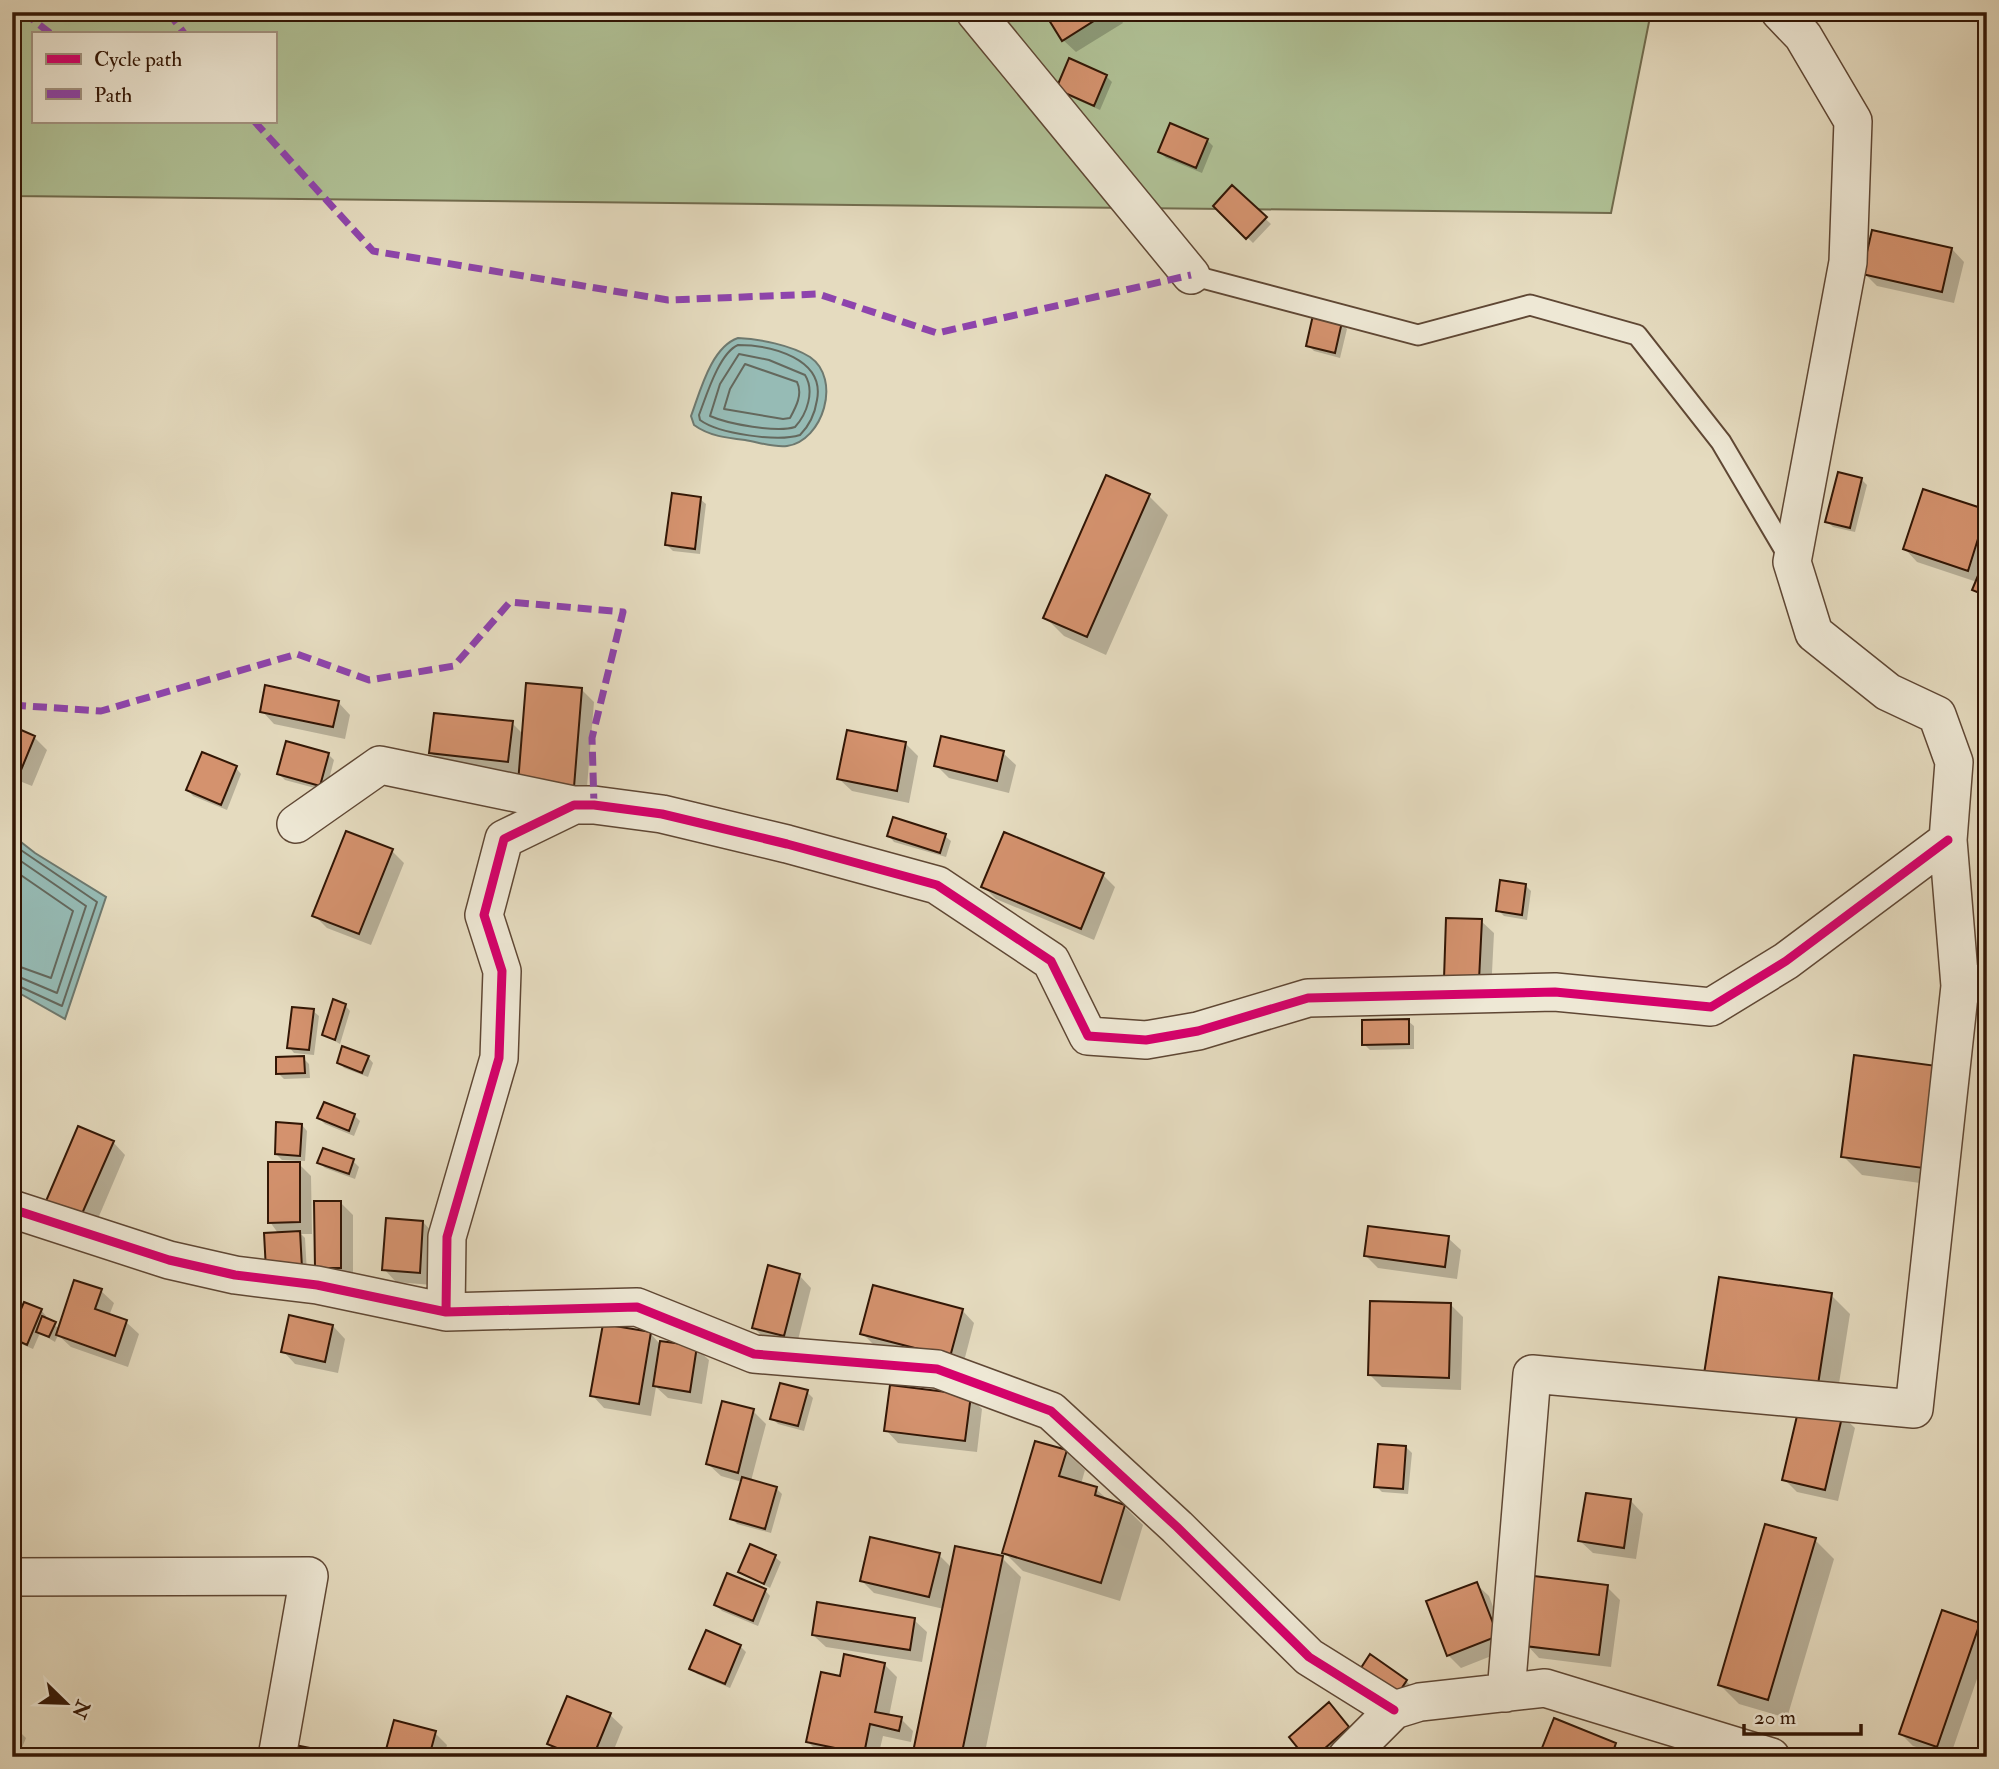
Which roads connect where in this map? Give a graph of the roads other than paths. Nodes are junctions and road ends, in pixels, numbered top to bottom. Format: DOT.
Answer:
graph roads {
  1 [pos="975,12"];
  2 [pos="1780,12"];
  3 [pos="1191,275"];
  4 [pos="1792,562"];
  5 [pos="574,806"];
  6 [pos="296,824"];
  7 [pos="1948,840"];
  8 [pos="1973,984"];
  9 [pos="12,1209"];
  10 [pos="446,1312"];
  11 [pos="12,1577"];
  12 [pos="1506,1693"];
  13 [pos="1394,1710"];
  14 [pos="277,1757"];
  15 [pos="1347,1757"];
  16 [pos="1772,1757"];
  1 -- 3 [label="street"];
  2 -- 4 [label="street"];
  3 -- 4 [label="lane"];
  4 -- 7 [label="street"];
  5 -- 6 [label="street"];
  5 -- 7 [label="street"];
  5 -- 10 [label="street"];
  7 -- 8 [label="street"];
  8 -- 12 [label="street"];
  9 -- 10 [label="street"];
  10 -- 13 [label="street"];
  11 -- 14 [label="street"];
  12 -- 13 [label="street"];
  12 -- 16 [label="street"];
  13 -- 15 [label="street"];
}
